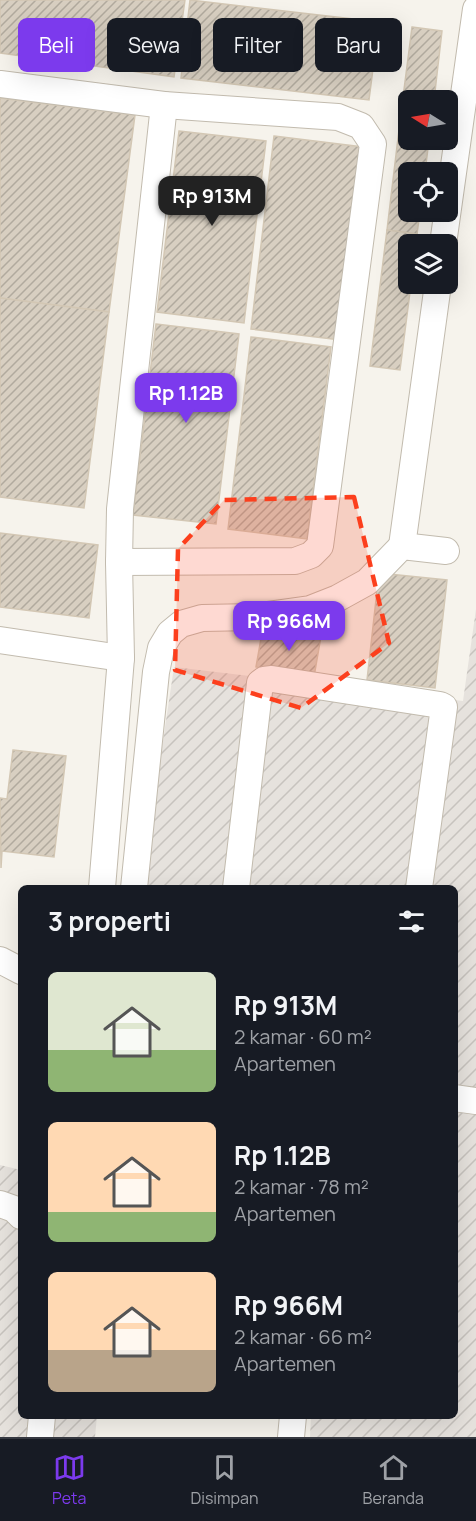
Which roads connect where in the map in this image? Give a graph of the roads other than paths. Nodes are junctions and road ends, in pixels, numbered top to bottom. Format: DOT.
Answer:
graph roads {
  1 [pos="475,13"];
  2 [pos="0,84"];
  3 [pos="164,105"];
  4 [pos="444,234"];
  5 [pos="437,294"];
  6 [pos="402,546"];
  7 [pos="446,551"];
  8 [pos="119,562"];
  9 [pos="0,640"];
  10 [pos="121,658"];
  11 [pos="102,885"];
  12 [pos="134,885"];
  13 [pos="236,885"];
  14 [pos="419,885"];
  15 [pos="0,960"];
  16 [pos="18,969"];
  17 [pos="458,1099"];
  18 [pos="476,1101"];
  19 [pos="0,1204"];
  20 [pos="18,1213"];
  21 [pos="42,1419"];
  22 [pos="293,1419"];
  23 [pos="40,1437"];
  24 [pos="291,1437"];
  1 -- 4 [label="lane"];
  2 -- 3 [label="lane"];
  3 -- 8 [label="lane"];
  3 -- 8 [label="lane"];
  5 -- 6 [label="lane"];
  6 -- 7 [label="lane"];
  6 -- 12 [label="lane"];
  8 -- 10 [label="lane"];
  9 -- 10 [label="lane"];
  10 -- 11 [label="lane"];
  13 -- 14 [label="lane"];
  15 -- 16 [label="lane"];
  17 -- 18 [label="lane"];
  19 -- 20 [label="lane"];
  21 -- 23 [label="lane"];
  22 -- 24 [label="lane"];
}
